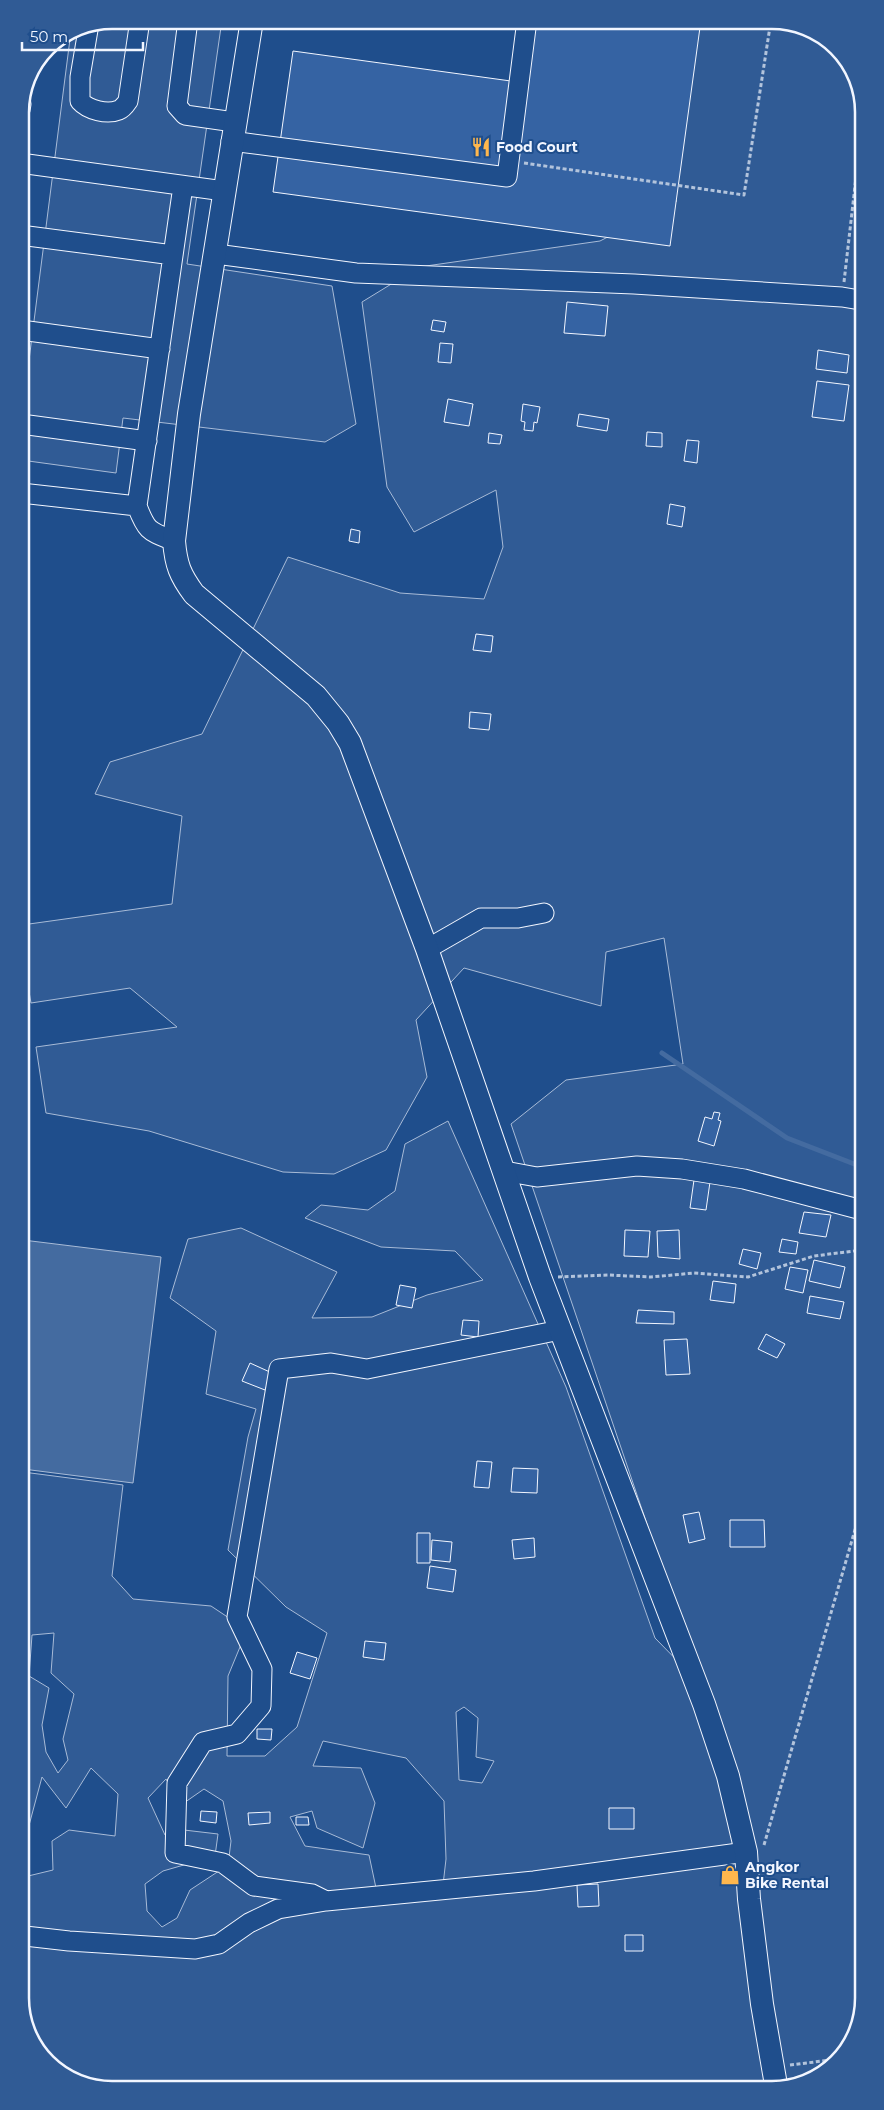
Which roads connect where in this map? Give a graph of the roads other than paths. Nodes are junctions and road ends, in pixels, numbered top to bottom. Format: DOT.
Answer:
graph roads {
  1 [pos="139,29"];
  2 [pos="187,29"];
  3 [pos="250,29"];
  4 [pos="526,29"];
  5 [pos="88,32"];
  6 [pos="233,132"];
  7 [pos="29,163"];
  8 [pos="183,186"];
  9 [pos="224,191"];
  10 [pos="29,236"];
  11 [pos="216,254"];
  12 [pos="173,255"];
  13 [pos="851,298"];
  14 [pos="29,331"];
  15 [pos="160,349"];
  16 [pos="29,425"];
  17 [pos="147,441"];
  18 [pos="29,494"];
  19 [pos="137,506"];
  20 [pos="174,541"];
  21 [pos="544,913"];
  22 [pos="427,949"];
  23 [pos="504,1171"];
  24 [pos="855,1208"];
  25 [pos="560,1330"];
  26 [pos="754,1852"];
  27 [pos="326,1901"];
  28 [pos="29,1937"];
  29 [pos="774,2076"];
  1 -- 5 [label="street"];
  2 -- 6 [label="street"];
  3 -- 6 [label="main road"];
  4 -- 6 [label="street"];
  6 -- 9 [label="main road"];
  7 -- 8 [label="street"];
  8 -- 9 [label="street"];
  8 -- 12 [label="street"];
  9 -- 11 [label="main road"];
  10 -- 12 [label="street"];
  11 -- 13 [label="street"];
  11 -- 20 [label="main road"];
  12 -- 15 [label="street"];
  14 -- 15 [label="street"];
  15 -- 17 [label="street"];
  16 -- 17 [label="street"];
  17 -- 19 [label="street"];
  18 -- 19 [label="street"];
  19 -- 20 [label="street"];
  20 -- 22 [label="main road"];
  21 -- 22 [label="street"];
  22 -- 23 [label="main road"];
  23 -- 24 [label="street"];
  23 -- 25 [label="main road"];
  25 -- 26 [label="main road"];
  25 -- 27 [label="street"];
  26 -- 27 [label="street"];
  26 -- 29 [label="main road"];
  27 -- 28 [label="street"];
}
